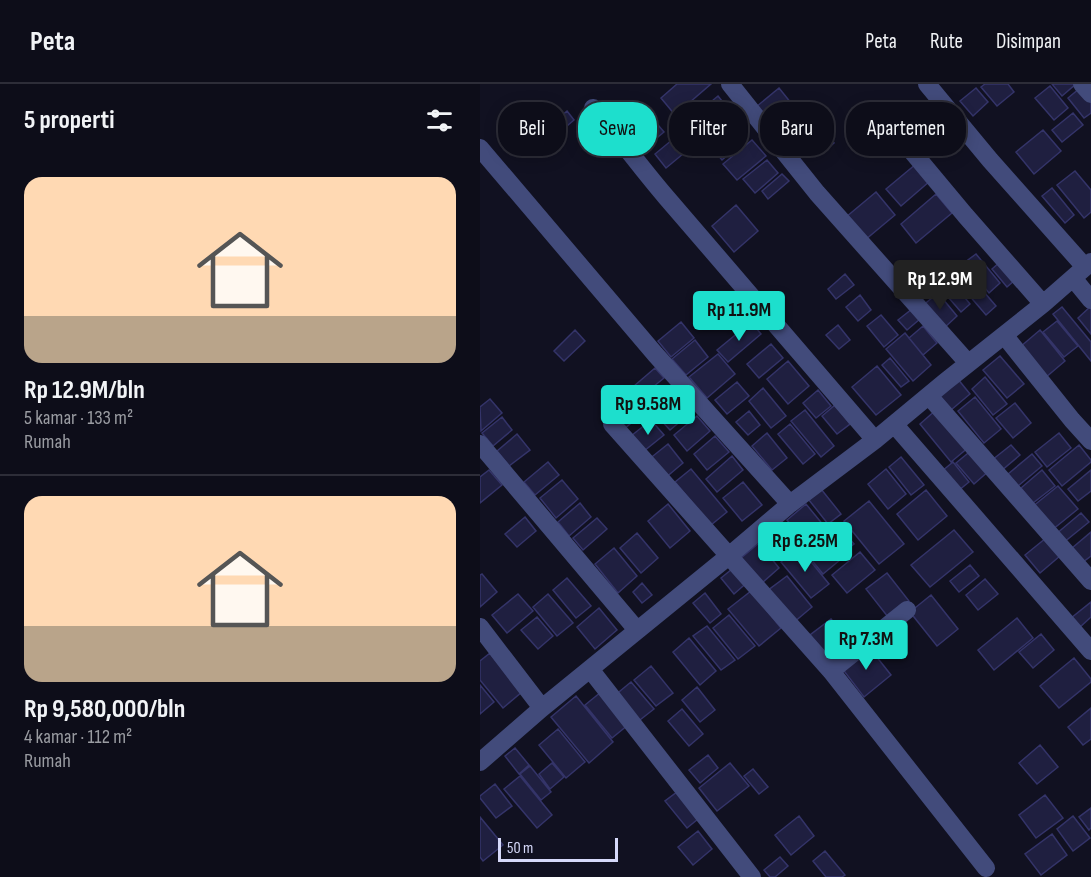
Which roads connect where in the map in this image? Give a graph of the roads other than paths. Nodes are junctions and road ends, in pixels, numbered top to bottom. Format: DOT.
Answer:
graph roads {
  1 [pos="730,84"];
  2 [pos="927,84"];
  3 [pos="1082,84"];
  4 [pos="1091,94"];
  5 [pos="480,148"];
  6 [pos="632,156"];
  7 [pos="916,156"];
  8 [pos="1083,269"];
  9 [pos="1091,300"];
  10 [pos="1043,304"];
  11 [pos="1004,335"];
  12 [pos="968,363"];
  13 [pos="929,396"];
  14 [pos="612,424"];
  15 [pos="894,424"];
  16 [pos="875,440"];
  17 [pos="1091,441"];
  18 [pos="480,444"];
  19 [pos="790,504"];
  20 [pos="730,555"];
  21 [pos="1091,581"];
  22 [pos="907,610"];
  23 [pos="480,627"];
  24 [pos="637,630"];
  25 [pos="1091,651"];
  26 [pos="590,669"];
  27 [pos="831,671"];
  28 [pos="542,708"];
  29 [pos="480,762"];
  30 [pos="986,868"];
  31 [pos="752,877"];
  1 -- 12 [label="street"];
  2 -- 8 [label="street"];
  3 -- 4 [label="street"];
  5 -- 19 [label="street"];
  6 -- 16 [label="street"];
  7 -- 10 [label="street"];
  8 -- 9 [label="street"];
  8 -- 10 [label="street"];
  10 -- 11 [label="street"];
  11 -- 12 [label="street"];
  11 -- 17 [label="street"];
  12 -- 13 [label="street"];
  13 -- 15 [label="street"];
  13 -- 21 [label="street"];
  14 -- 20 [label="street"];
  15 -- 16 [label="street"];
  15 -- 25 [label="street"];
  16 -- 19 [label="street"];
  18 -- 24 [label="street"];
  19 -- 20 [label="street"];
  20 -- 24 [label="street"];
  20 -- 27 [label="street"];
  22 -- 27 [label="street"];
  23 -- 28 [label="street"];
  24 -- 26 [label="street"];
  26 -- 28 [label="street"];
  26 -- 31 [label="street"];
  27 -- 30 [label="street"];
  28 -- 29 [label="street"];
}
